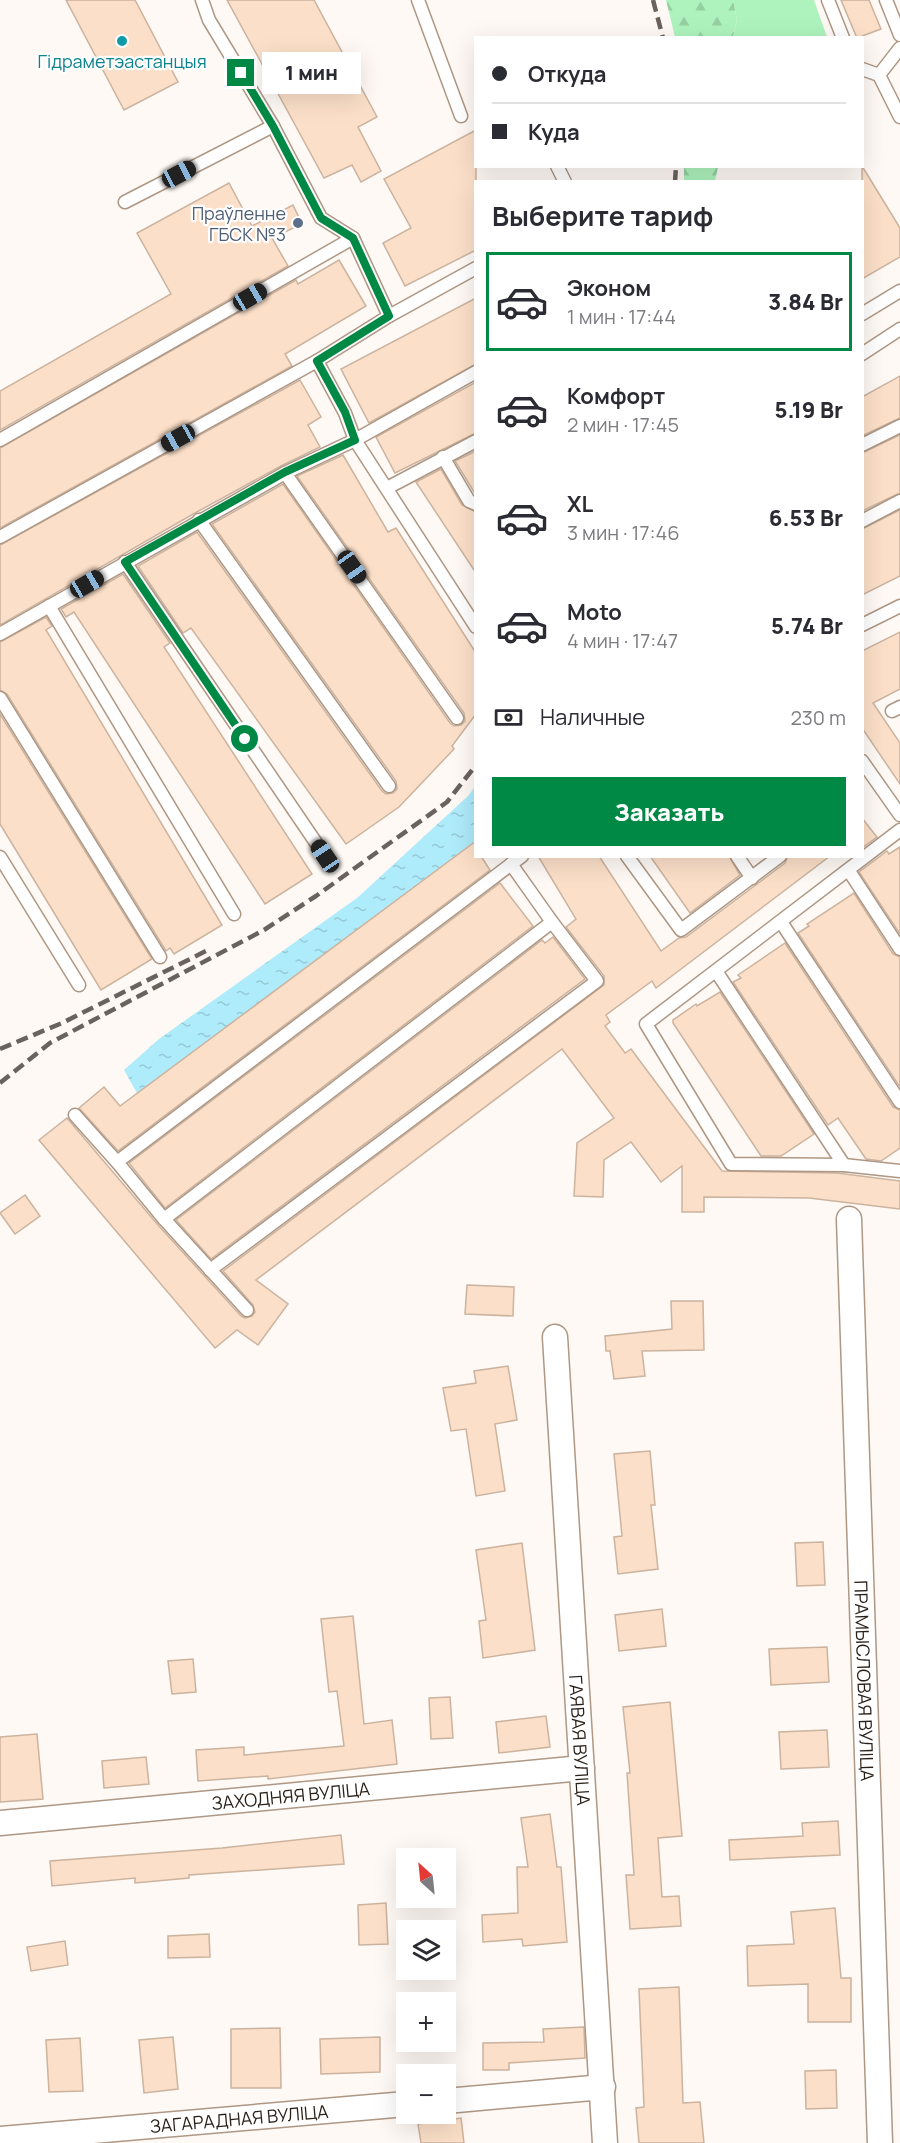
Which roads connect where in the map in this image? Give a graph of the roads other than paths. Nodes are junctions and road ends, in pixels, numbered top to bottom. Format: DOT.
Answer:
graph roads {
  1 [pos="202,0"];
  2 [pos="418,0"];
  3 [pos="828,0"];
  4 [pos="886,0"];
  5 [pos="900,35"];
  6 [pos="842,36"];
  7 [pos="900,48"];
  8 [pos="864,70"];
  9 [pos="879,75"];
  10 [pos="461,116"];
  11 [pos="900,117"];
  12 [pos="273,126"];
  13 [pos="125,202"];
  14 [pos="353,238"];
  15 [pos="474,268"];
  16 [pos="900,291"];
  17 [pos="864,313"];
  18 [pos="389,316"];
  19 [pos="900,329"];
  20 [pos="864,353"];
  21 [pos="317,361"];
  22 [pos="474,373"];
  23 [pos="900,426"];
  24 [pos="0,440"];
  25 [pos="355,440"];
  26 [pos="474,442"];
  27 [pos="864,444"];
  28 [pos="443,457"];
  29 [pos="285,472"];
  30 [pos="387,488"];
  31 [pos="900,501"];
  32 [pos="474,503"];
  33 [pos="199,520"];
  34 [pos="864,521"];
  35 [pos="0,537"];
  36 [pos="125,562"];
  37 [pos="49,606"];
  38 [pos="900,606"];
  39 [pos="471,613"];
  40 [pos="864,624"];
  41 [pos="0,634"];
  42 [pos="0,698"];
  43 [pos="457,718"];
  44 [pos="864,764"];
  45 [pos="390,786"];
  46 [pos="900,815"];
  47 [pos="900,830"];
  48 [pos="325,856"];
  49 [pos="0,857"];
  50 [pos="519,858"];
  51 [pos="628,858"];
  52 [pos="738,858"];
  53 [pos="777,858"];
  54 [pos="511,864"];
  55 [pos="849,871"];
  56 [pos="752,878"];
  57 [pos="234,914"];
  58 [pos="552,922"];
  59 [pos="781,922"];
  60 [pos="900,949"];
  61 [pos="160,957"];
  62 [pos="716,971"];
  63 [pos="79,985"];
  64 [pos="900,1102"];
  65 [pos="75,1115"];
  66 [pos="117,1162"];
  67 [pos="844,1165"];
  68 [pos="900,1171"];
  69 [pos="164,1219"];
  70 [pos="849,1219"];
  71 [pos="210,1269"];
  72 [pos="247,1310"];
  73 [pos="555,1337"];
  74 [pos="582,1768"];
  75 [pos="0,1823"];
  76 [pos="603,2087"];
  77 [pos="456,2100"];
  78 [pos="396,2105"];
  79 [pos="0,2139"];
  80 [pos="605,2143"];
  81 [pos="880,2143"];
  1 -- 12 [label="lane"];
  2 -- 10 [label="lane"];
  3 -- 6 [label="lane"];
  4 -- 5 [label="lane"];
  7 -- 9 [label="lane"];
  8 -- 9 [label="lane"];
  9 -- 11 [label="lane"];
  12 -- 13 [label="lane"];
  12 -- 14 [label="lane"];
  14 -- 18 [label="lane"];
  14 -- 24 [label="lane"];
  15 -- 18 [label="lane"];
  16 -- 17 [label="lane"];
  18 -- 21 [label="lane"];
  19 -- 20 [label="lane"];
  21 -- 25 [label="lane"];
  21 -- 35 [label="lane"];
  22 -- 25 [label="lane"];
  23 -- 27 [label="lane"];
  25 -- 29 [label="lane"];
  25 -- 30 [label="lane"];
  26 -- 28 [label="lane"];
  28 -- 30 [label="lane"];
  28 -- 32 [label="lane"];
  29 -- 33 [label="lane"];
  29 -- 43 [label="lane"];
  30 -- 39 [label="lane"];
  31 -- 34 [label="lane"];
  33 -- 36 [label="lane"];
  33 -- 45 [label="lane"];
  36 -- 37 [label="lane"];
  36 -- 48 [label="lane"];
  37 -- 41 [label="lane"];
  37 -- 57 [label="lane"];
  38 -- 40 [label="lane"];
  42 -- 61 [label="lane"];
  44 -- 46 [label="lane"];
  47 -- 55 [label="lane"];
  49 -- 63 [label="lane"];
  50 -- 54 [label="lane"];
  51 -- 56 [label="lane"];
  52 -- 56 [label="lane"];
  53 -- 56 [label="lane"];
  54 -- 58 [label="lane"];
  54 -- 66 [label="lane"];
  55 -- 59 [label="lane"];
  55 -- 60 [label="lane"];
  58 -- 69 [label="lane"];
  58 -- 71 [label="lane"];
  59 -- 62 [label="lane"];
  59 -- 64 [label="lane"];
  62 -- 67 [label="lane"];
  62 -- 67 [label="lane"];
  65 -- 66 [label="lane"];
  66 -- 69 [label="lane"];
  67 -- 68 [label="lane"];
  69 -- 71 [label="lane"];
  70 -- 81 [label="street, ПРАМЫСЛОВАЯ ВУЛІЦА"];
  71 -- 72 [label="lane"];
  73 -- 74 [label="street, ГАЯВАЯ ВУЛІЦА"];
  74 -- 75 [label="street, ЗАХОДНЯЯ ВУЛІЦА"];
  74 -- 76 [label="street, ГАЯВАЯ ВУЛІЦА"];
  76 -- 77 [label="street"];
  76 -- 80 [label="street, ГАЯВАЯ ВУЛІЦА"];
  78 -- 79 [label="street, ЗАГАРАДНАЯ ВУЛІЦА"];
}
